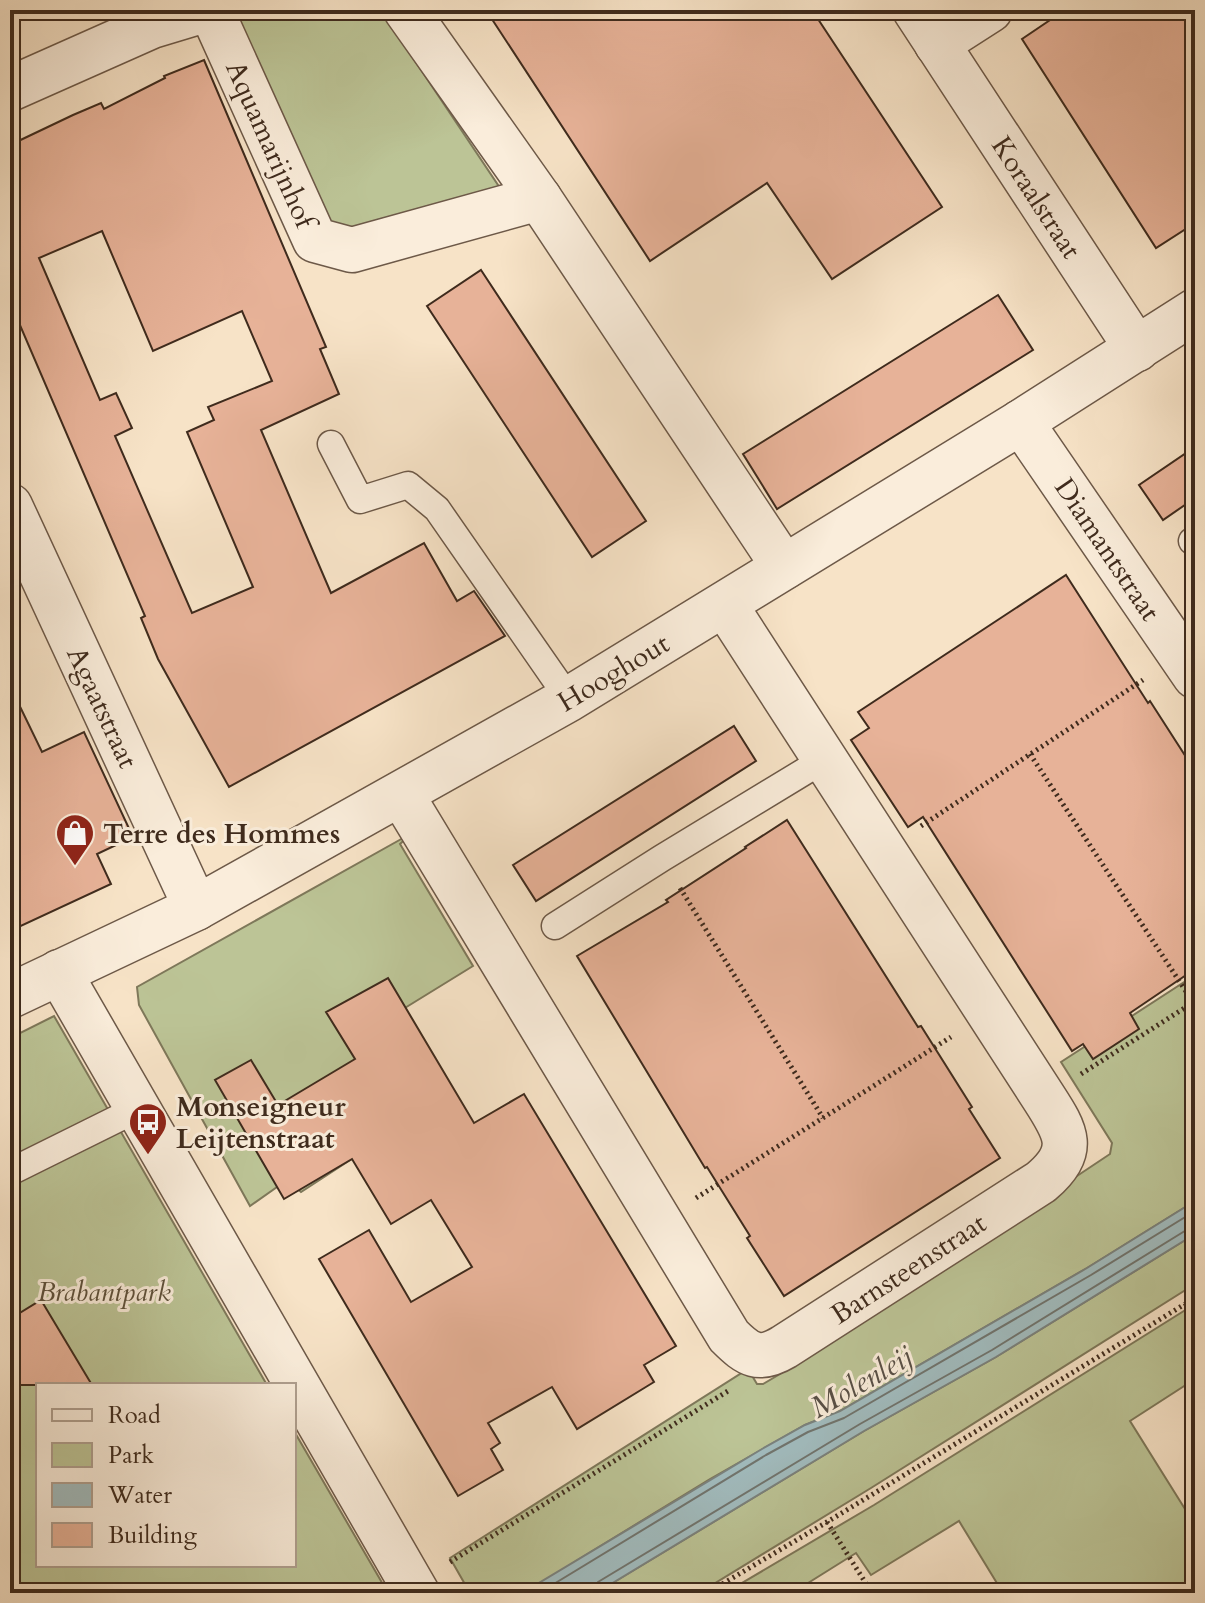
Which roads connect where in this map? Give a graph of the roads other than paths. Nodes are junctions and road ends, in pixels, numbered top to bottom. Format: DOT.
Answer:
graph roads {
  1 [pos="208,10"];
  2 [pos="406,10"];
  3 [pos="990,10"];
  4 [pos="926,27"];
  5 [pos="10,89"];
  6 [pos="539,198"];
  7 [pos="1195,311"];
  8 [pos="1137,349"];
  9 [pos="1021,422"];
  10 [pos="331,444"];
  11 [pos="10,506"];
  12 [pos="784,567"];
  13 [pos="725,605"];
  14 [pos="1188,666"];
  15 [pos="569,699"];
  16 [pos="825,759"];
  17 [pos="401,794"];
  18 [pos="196,908"];
  19 [pos="555,926"];
  20 [pos="59,972"];
  21 [pos="10,996"];
  22 [pos="137,1109"];
  23 [pos="10,1172"];
  24 [pos="295,1383"];
  25 [pos="296,1385"];
  26 [pos="414,1589"];
  1 -- 5 [label="street, Aquamarijnhof"];
  1 -- 6 [label="street, Aquamarijnhof"];
  2 -- 6 [label="street"];
  3 -- 4 [label="street, Koraalstraat"];
  4 -- 8 [label="street, Koraalstraat"];
  6 -- 12 [label="street"];
  7 -- 8 [label="street, Hooghout"];
  8 -- 9 [label="street, Hooghout"];
  9 -- 12 [label="street, Hooghout"];
  9 -- 14 [label="street, Diamantstraat"];
  10 -- 15 [label="lane"];
  11 -- 18 [label="street, Agaatstraat"];
  12 -- 13 [label="street, Hooghout"];
  13 -- 15 [label="street, Hooghout"];
  13 -- 16 [label="street, Barnsteenstraat"];
  15 -- 17 [label="street, Hooghout"];
  16 -- 17 [label="street, Barnsteenstraat"];
  16 -- 19 [label="lane"];
  17 -- 18 [label="street, Hooghout"];
  18 -- 20 [label="street, Hooghout"];
  20 -- 21 [label="street, Hooghout"];
  20 -- 22 [label="street"];
  22 -- 23 [label="lane"];
  22 -- 24 [label="street"];
  25 -- 26 [label="street"];
}
